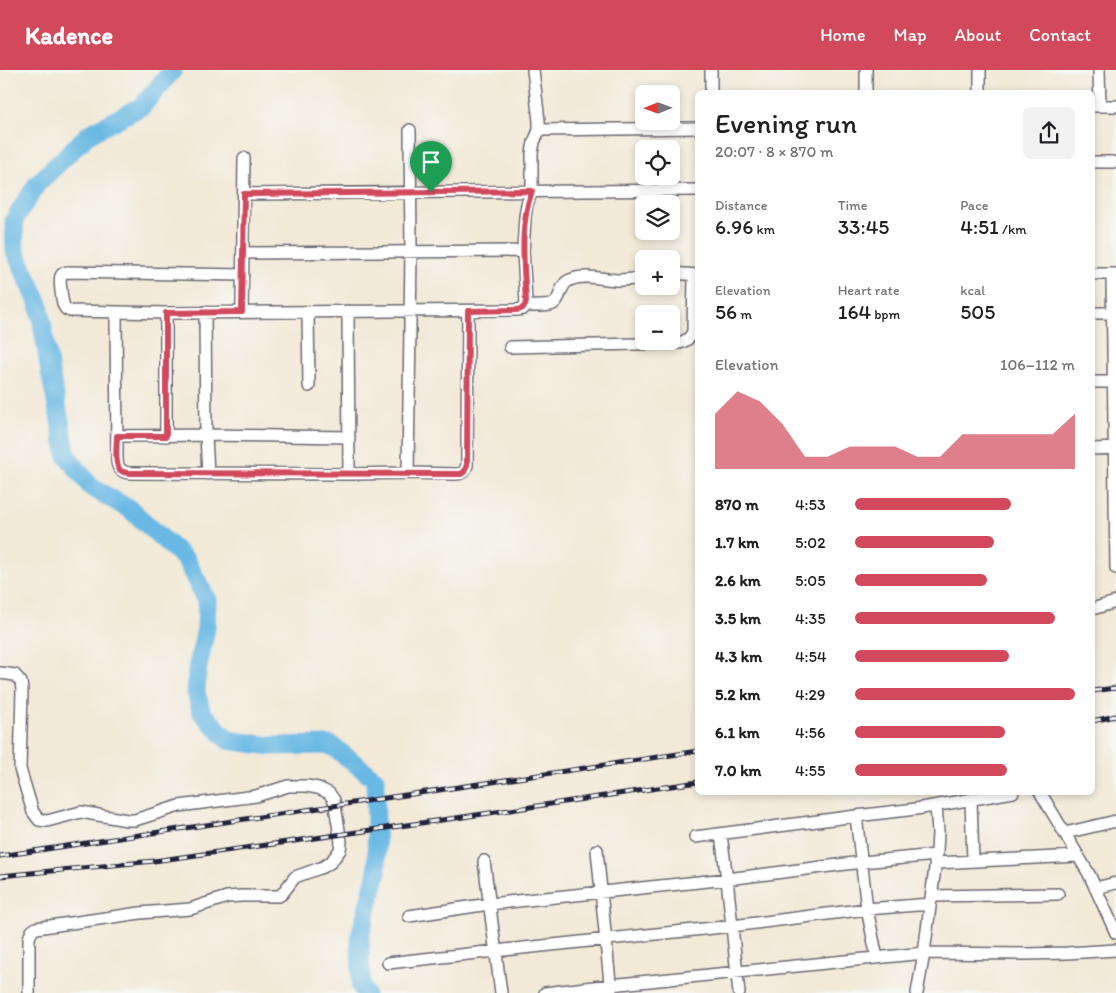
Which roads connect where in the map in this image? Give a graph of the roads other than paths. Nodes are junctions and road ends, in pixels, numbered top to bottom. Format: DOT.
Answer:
graph roads {
  1 [pos="534,70"];
  2 [pos="711,70"];
  3 [pos="866,70"];
  4 [pos="980,70"];
  5 [pos="1099,70"];
  6 [pos="711,90"];
  7 [pos="866,90"];
  8 [pos="980,90"];
  9 [pos="1096,106"];
  10 [pos="1116,106"];
  11 [pos="695,128"];
  12 [pos="410,130"];
  13 [pos="539,130"];
  14 [pos="244,158"];
  15 [pos="1095,162"];
  16 [pos="1113,162"];
  17 [pos="695,190"];
  18 [pos="532,191"];
  19 [pos="410,193"];
  20 [pos="244,194"];
  21 [pos="524,251"];
  22 [pos="411,252"];
  23 [pos="243,253"];
  24 [pos="680,274"];
  25 [pos="1095,274"];
  26 [pos="1114,274"];
  27 [pos="243,275"];
  28 [pos="695,275"];
  29 [pos="635,279"];
  30 [pos="695,294"];
  31 [pos="526,306"];
  32 [pos="348,311"];
  33 [pos="410,311"];
  34 [pos="468,311"];
  35 [pos="205,312"];
  36 [pos="242,312"];
  37 [pos="308,312"];
  38 [pos="116,313"];
  39 [pos="166,313"];
  40 [pos="1095,313"];
  41 [pos="1114,313"];
  42 [pos="510,347"];
  43 [pos="1095,382"];
  44 [pos="1115,382"];
  45 [pos="309,386"];
  46 [pos="206,435"];
  47 [pos="117,436"];
  48 [pos="166,436"];
  49 [pos="349,437"];
  50 [pos="1115,448"];
  51 [pos="1095,449"];
  52 [pos="408,473"];
  53 [pos="208,474"];
  54 [pos="349,474"];
  55 [pos="1116,568"];
  56 [pos="1116,602"];
  57 [pos="1095,608"];
  58 [pos="0,673"];
  59 [pos="997,795"];
  60 [pos="1042,795"];
  61 [pos="971,800"];
  62 [pos="936,806"];
  63 [pos="856,816"];
  64 [pos="1116,821"];
  65 [pos="1065,833"];
  66 [pos="721,834"];
  67 [pos="694,838"];
  68 [pos="597,850"];
  69 [pos="1078,856"];
  70 [pos="936,859"];
  71 [pos="484,861"];
  72 [pos="973,861"];
  73 [pos="862,862"];
  74 [pos="727,879"];
  75 [pos="1116,883"];
  76 [pos="1096,888"];
  77 [pos="601,892"];
  78 [pos="1058,894"];
  79 [pos="931,900"];
  80 [pos="489,904"];
  81 [pos="867,909"];
  82 [pos="1112,915"];
  83 [pos="409,916"];
  84 [pos="732,926"];
  85 [pos="1116,933"];
  86 [pos="606,940"];
  87 [pos="1116,950"];
  88 [pos="495,951"];
  89 [pos="924,953"];
  90 [pos="877,958"];
  91 [pos="388,963"];
  92 [pos="737,972"];
  93 [pos="611,989"];
  94 [pos="558,992"];
  95 [pos="29,993"];
  96 [pos="500,993"];
  97 [pos="545,993"];
  98 [pos="739,993"];
  99 [pos="917,993"];
  1 -- 13 [label="street"];
  2 -- 6 [label="street"];
  3 -- 7 [label="street"];
  4 -- 8 [label="street"];
  5 -- 9 [label="street"];
  9 -- 10 [label="street"];
  11 -- 13 [label="street"];
  12 -- 19 [label="street"];
  13 -- 18 [label="street"];
  14 -- 20 [label="street"];
  15 -- 16 [label="street"];
  17 -- 18 [label="street"];
  18 -- 19 [label="street"];
  18 -- 21 [label="street"];
  19 -- 20 [label="street"];
  19 -- 22 [label="street"];
  20 -- 23 [label="street"];
  21 -- 22 [label="street"];
  21 -- 31 [label="street"];
  22 -- 23 [label="street"];
  22 -- 33 [label="street"];
  23 -- 27 [label="street"];
  24 -- 28 [label="street"];
  25 -- 26 [label="street"];
  26 -- 41 [label="street"];
  27 -- 36 [label="street"];
  27 -- 38 [label="street"];
  29 -- 31 [label="street"];
  30 -- 42 [label="street"];
  31 -- 34 [label="street"];
  32 -- 33 [label="street"];
  32 -- 37 [label="street"];
  32 -- 49 [label="street"];
  33 -- 34 [label="street"];
  33 -- 52 [label="street"];
  34 -- 52 [label="street"];
  35 -- 36 [label="street"];
  35 -- 39 [label="street"];
  35 -- 46 [label="street"];
  36 -- 37 [label="street"];
  37 -- 45 [label="street"];
  38 -- 39 [label="street"];
  38 -- 47 [label="street"];
  39 -- 48 [label="street"];
  40 -- 41 [label="street"];
  41 -- 44 [label="street"];
  43 -- 44 [label="street"];
  44 -- 50 [label="street"];
  46 -- 48 [label="street"];
  46 -- 49 [label="street"];
  46 -- 53 [label="street"];
  47 -- 48 [label="street"];
  47 -- 53 [label="street"];
  49 -- 54 [label="street"];
  50 -- 51 [label="street"];
  50 -- 55 [label="street"];
  52 -- 54 [label="street"];
  53 -- 54 [label="street"];
  56 -- 57 [label="street"];
  58 -- 95 [label="street"];
  59 -- 61 [label="street"];
  60 -- 65 [label="street"];
  61 -- 62 [label="street"];
  61 -- 72 [label="street"];
  62 -- 63 [label="street"];
  62 -- 70 [label="street"];
  63 -- 66 [label="street"];
  63 -- 73 [label="street"];
  64 -- 65 [label="street"];
  65 -- 69 [label="street"];
  66 -- 67 [label="street"];
  66 -- 74 [label="street"];
  68 -- 77 [label="street"];
  69 -- 72 [label="street"];
  69 -- 76 [label="street"];
  70 -- 72 [label="street"];
  70 -- 73 [label="street"];
  70 -- 79 [label="street"];
  71 -- 80 [label="street"];
  73 -- 74 [label="street"];
  73 -- 81 [label="street"];
  74 -- 77 [label="street"];
  74 -- 84 [label="street"];
  75 -- 76 [label="street"];
  76 -- 82 [label="street"];
  77 -- 80 [label="street"];
  77 -- 86 [label="street"];
  78 -- 79 [label="street"];
  79 -- 81 [label="street"];
  79 -- 89 [label="street"];
  80 -- 83 [label="street"];
  80 -- 88 [label="street"];
  81 -- 84 [label="street"];
  81 -- 90 [label="street"];
  82 -- 85 [label="street"];
  84 -- 86 [label="street"];
  84 -- 92 [label="street"];
  86 -- 88 [label="street"];
  86 -- 93 [label="street"];
  87 -- 89 [label="street"];
  88 -- 91 [label="street"];
  88 -- 96 [label="street"];
  89 -- 90 [label="street"];
  89 -- 99 [label="street"];
  90 -- 92 [label="street"];
  92 -- 93 [label="street"];
  92 -- 98 [label="street"];
  93 -- 94 [label="street"];
  94 -- 97 [label="street"];
}
